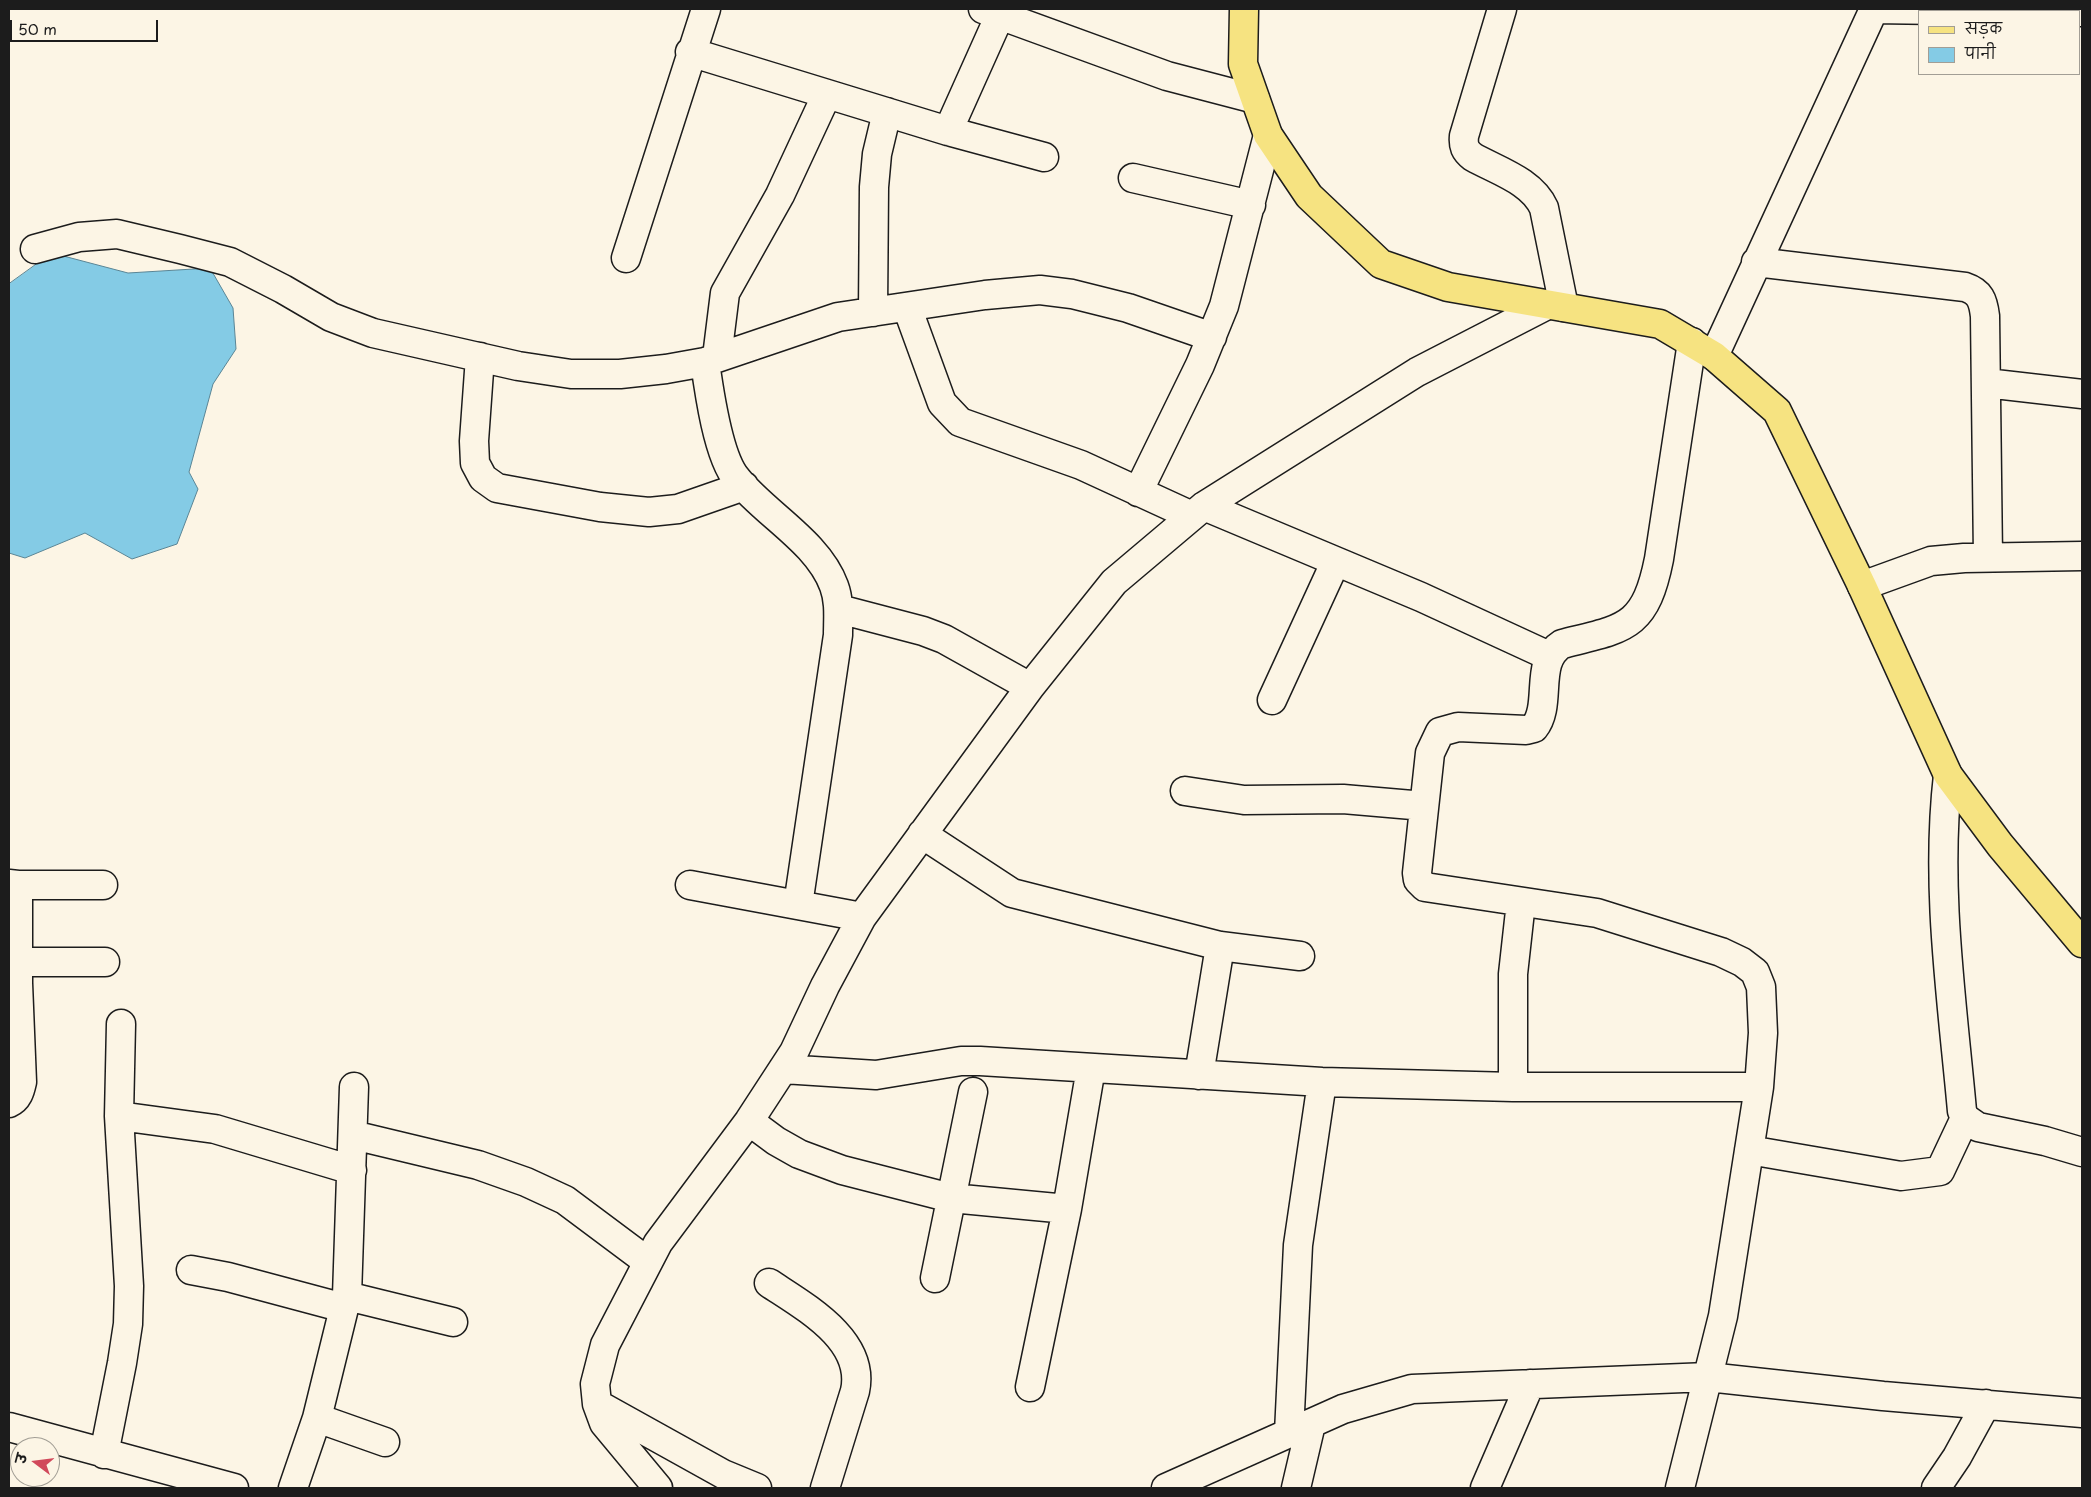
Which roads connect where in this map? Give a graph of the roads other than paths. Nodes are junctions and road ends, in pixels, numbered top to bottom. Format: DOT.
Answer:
graph roads {
  1 [pos="706,9"];
  2 [pos="1244,9"];
  3 [pos="1502,9"];
  4 [pos="1873,9"];
  5 [pos="1942,10"];
  6 [pos="991,12"];
  7 [pos="690,52"];
  8 [pos="827,94"];
  9 [pos="1255,99"];
  10 [pos="887,112"];
  11 [pos="948,130"];
  12 [pos="1268,136"];
  13 [pos="1044,157"];
  14 [pos="1133,178"];
  15 [pos="1251,205"];
  16 [pos="35,249"];
  17 [pos="626,258"];
  18 [pos="1756,262"];
  19 [pos="1557,305"];
  20 [pos="907,307"];
  21 [pos="872,312"];
  22 [pos="1212,337"];
  23 [pos="1703,349"];
  24 [pos="480,357"];
  25 [pos="711,359"];
  26 [pos="1986,383"];
  27 [pos="2082,394"];
  28 [pos="744,486"];
  29 [pos="1138,492"];
  30 [pos="1198,511"];
  31 [pos="2082,556"];
  32 [pos="1988,558"];
  33 [pos="1335,563"];
  34 [pos="1862,586"];
  35 [pos="839,609"];
  36 [pos="1549,656"];
  37 [pos="1030,687"];
  38 [pos="1272,700"];
  39 [pos="1948,775"];
  40 [pos="1184,791"];
  41 [pos="1424,806"];
  42 [pos="922,834"];
  43 [pos="13,885"];
  44 [pos="103,885"];
  45 [pos="690,885"];
  46 [pos="1521,902"];
  47 [pos="798,905"];
  48 [pos="862,917"];
  49 [pos="2081,938"];
  50 [pos="1220,946"];
  51 [pos="1300,956"];
  52 [pos="105,962"];
  53 [pos="15,976"];
  54 [pos="121,1024"];
  55 [pos="1091,1068"];
  56 [pos="783,1069"];
  57 [pos="1199,1074"];
  58 [pos="1322,1082"];
  59 [pos="354,1087"];
  60 [pos="1512,1087"];
  61 [pos="1759,1087"];
  62 [pos="972,1092"];
  63 [pos="9,1103"];
  64 [pos="119,1116"];
  65 [pos="1964,1118"];
  66 [pos="749,1121"];
  67 [pos="353,1136"];
  68 [pos="1749,1150"];
  69 [pos="2082,1152"];
  70 [pos="352,1170"];
  71 [pos="951,1198"];
  72 [pos="1067,1209"];
  73 [pos="648,1262"];
  74 [pos="192,1270"];
  75 [pos="935,1278"];
  76 [pos="769,1283"];
  77 [pos="346,1302"];
  78 [pos="453,1322"];
  79 [pos="1708,1377"];
  80 [pos="1530,1384"];
  81 [pos="1030,1387"];
  82 [pos="597,1404"];
  83 [pos="1986,1404"];
  84 [pos="2082,1413"];
  85 [pos="317,1418"];
  86 [pos="9,1427"];
  87 [pos="1300,1429"];
  88 [pos="385,1442"];
  89 [pos="104,1454"];
  90 [pos="234,1488"];
  91 [pos="293,1488"];
  92 [pos="658,1488"];
  93 [pos="757,1488"];
  94 [pos="825,1488"];
  95 [pos="1166,1488"];
  96 [pos="1296,1488"];
  97 [pos="1485,1488"];
  98 [pos="1680,1488"];
  99 [pos="1936,1488"];
  1 -- 7 [label="street"];
  2 -- 9 [label="main road"];
  3 -- 19 [label="street"];
  4 -- 5 [label="street"];
  4 -- 18 [label="street"];
  6 -- 9 [label="street"];
  6 -- 11 [label="street"];
  7 -- 8 [label="street"];
  7 -- 17 [label="street"];
  8 -- 10 [label="street"];
  8 -- 25 [label="street"];
  9 -- 12 [label="main road"];
  10 -- 11 [label="street"];
  10 -- 21 [label="street"];
  11 -- 13 [label="street"];
  12 -- 15 [label="street"];
  12 -- 19 [label="main road"];
  14 -- 15 [label="street"];
  15 -- 22 [label="street"];
  16 -- 24 [label="street"];
  18 -- 23 [label="street"];
  18 -- 26 [label="street"];
  19 -- 23 [label="main road"];
  19 -- 30 [label="street"];
  20 -- 21 [label="street"];
  20 -- 22 [label="street"];
  20 -- 29 [label="street"];
  21 -- 25 [label="street"];
  22 -- 29 [label="street"];
  23 -- 34 [label="main road"];
  23 -- 36 [label="street"];
  24 -- 25 [label="street"];
  24 -- 28 [label="street"];
  25 -- 28 [label="street"];
  26 -- 27 [label="street"];
  26 -- 32 [label="street"];
  28 -- 35 [label="street"];
  29 -- 30 [label="street"];
  30 -- 33 [label="street"];
  30 -- 37 [label="street"];
  31 -- 32 [label="street"];
  32 -- 34 [label="street"];
  33 -- 36 [label="street"];
  33 -- 38 [label="street"];
  34 -- 39 [label="main road"];
  35 -- 37 [label="street"];
  35 -- 47 [label="street"];
  36 -- 41 [label="street"];
  37 -- 42 [label="street"];
  39 -- 49 [label="main road"];
  39 -- 65 [label="street"];
  40 -- 41 [label="street"];
  41 -- 46 [label="street"];
  42 -- 48 [label="street"];
  42 -- 50 [label="street"];
  43 -- 44 [label="street"];
  43 -- 53 [label="street"];
  45 -- 47 [label="street"];
  46 -- 60 [label="street"];
  46 -- 61 [label="street"];
  47 -- 48 [label="street"];
  48 -- 56 [label="street"];
  50 -- 51 [label="street"];
  50 -- 57 [label="street"];
  52 -- 53 [label="street"];
  53 -- 63 [label="street"];
  54 -- 64 [label="street"];
  55 -- 56 [label="street"];
  55 -- 57 [label="street"];
  55 -- 72 [label="street"];
  56 -- 66 [label="street"];
  57 -- 58 [label="street"];
  58 -- 60 [label="street"];
  58 -- 87 [label="street"];
  59 -- 67 [label="street"];
  60 -- 61 [label="street"];
  61 -- 68 [label="street"];
  62 -- 71 [label="street"];
  64 -- 70 [label="street"];
  64 -- 89 [label="street"];
  65 -- 68 [label="street"];
  65 -- 69 [label="street"];
  66 -- 71 [label="street"];
  66 -- 73 [label="street"];
  67 -- 70 [label="street"];
  67 -- 73 [label="street"];
  68 -- 79 [label="street"];
  70 -- 77 [label="street"];
  71 -- 72 [label="street"];
  71 -- 75 [label="street"];
  72 -- 81 [label="street"];
  73 -- 82 [label="street"];
  74 -- 77 [label="street"];
  76 -- 94 [label="street"];
  77 -- 78 [label="street"];
  77 -- 85 [label="street"];
  79 -- 80 [label="street"];
  79 -- 83 [label="street"];
  79 -- 98 [label="street"];
  80 -- 87 [label="street"];
  80 -- 97 [label="street"];
  82 -- 92 [label="street"];
  82 -- 93 [label="street"];
  83 -- 84 [label="street"];
  83 -- 99 [label="street"];
  85 -- 88 [label="street"];
  85 -- 91 [label="street"];
  86 -- 89 [label="street"];
  87 -- 95 [label="street"];
  87 -- 96 [label="street"];
  89 -- 90 [label="street"];
}
